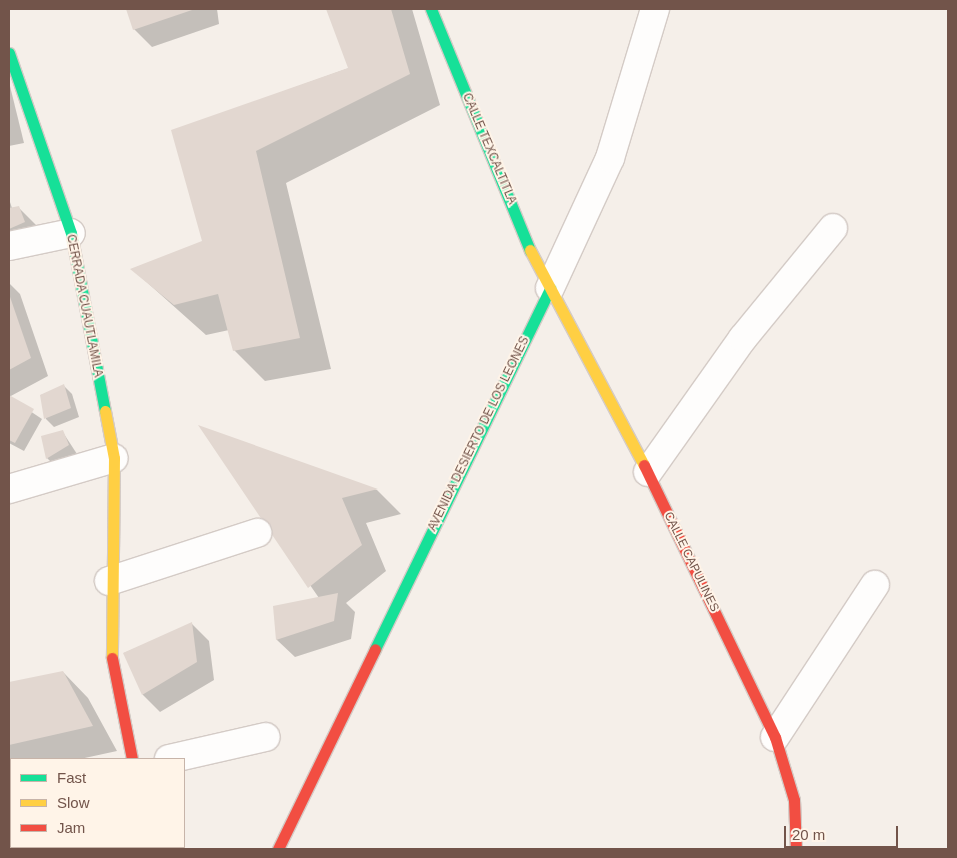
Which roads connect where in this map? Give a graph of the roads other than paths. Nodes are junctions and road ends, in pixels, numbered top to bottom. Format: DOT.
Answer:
graph roads {
  1 [pos="431,9"];
  2 [pos="654,9"];
  3 [pos="9,53"];
  4 [pos="833,228"];
  5 [pos="71,233"];
  6 [pos="9,246"];
  7 [pos="550,288"];
  8 [pos="114,458"];
  9 [pos="648,472"];
  10 [pos="9,489"];
  11 [pos="257,533"];
  12 [pos="109,581"];
  13 [pos="875,585"];
  14 [pos="266,737"];
  15 [pos="775,737"];
  16 [pos="132,758"];
  17 [pos="173,758"];
  18 [pos="278,849"];
  19 [pos="796,849"];
  1 -- 7 [label="street, CALLE TEXCALTITLA"];
  2 -- 7 [label="street, AVENIDA DESIERTO DE LOS LEONES"];
  3 -- 5 [label="street, CERRADA CUAUTLAMILA"];
  4 -- 9 [label="street"];
  5 -- 6 [label="street"];
  5 -- 8 [label="street, CERRADA CUAUTLAMILA"];
  7 -- 9 [label="street, CALLE CAPULINES"];
  7 -- 18 [label="street, AVENIDA DESIERTO DE LOS LEONES"];
  8 -- 10 [label="street"];
  8 -- 12 [label="street, CERRADA CUAUTLAMILA"];
  9 -- 15 [label="street, CALLE CAPULINES"];
  11 -- 12 [label="street"];
  12 -- 16 [label="street, CERRADA CUAUTLAMILA"];
  13 -- 15 [label="street"];
  14 -- 17 [label="street"];
  15 -- 19 [label="street, CALLE CAPULINES"];
}
